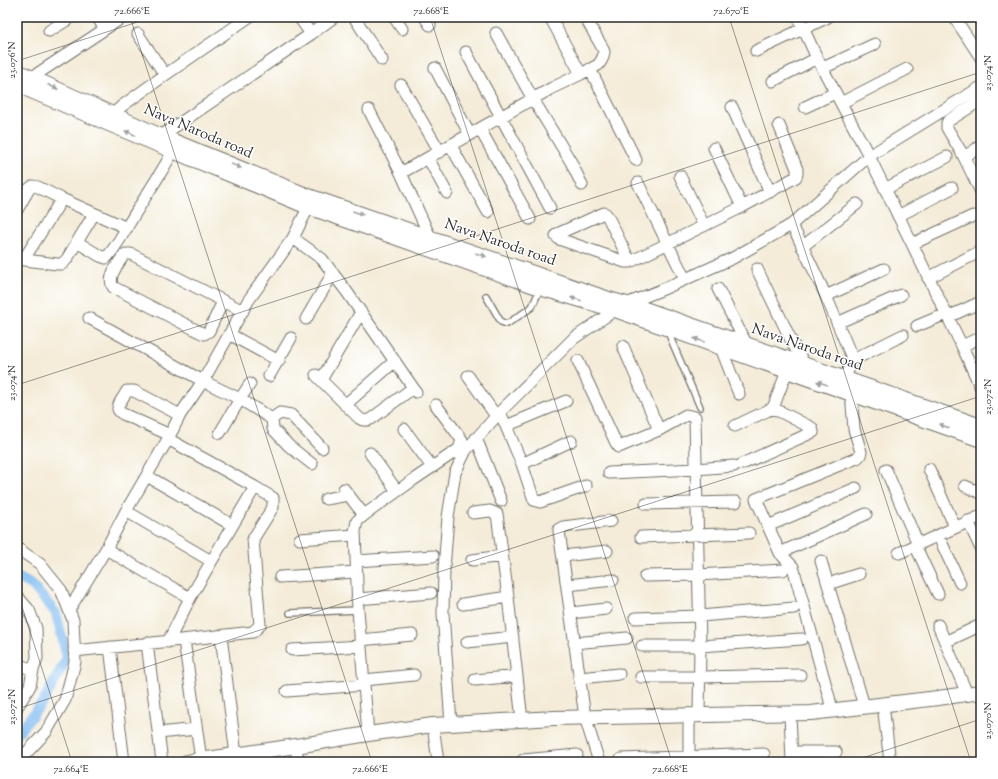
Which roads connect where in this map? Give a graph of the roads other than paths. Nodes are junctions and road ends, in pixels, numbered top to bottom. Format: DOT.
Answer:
graph roads {
  1 [pos="72,17"];
  2 [pos="97,17"];
  3 [pos="123,17"];
  4 [pos="249,17"];
  5 [pos="299,17"];
  6 [pos="334,17"];
  7 [pos="354,17"];
  8 [pos="394,17"];
  9 [pos="550,17"];
  10 [pos="585,17"];
  11 [pos="798,17"];
  12 [pos="828,17"];
  13 [pos="954,17"];
  14 [pos="105,29"];
  15 [pos="402,29"];
  16 [pos="803,29"];
  17 [pos="49,31"];
  18 [pos="496,33"];
  19 [pos="138,34"];
  20 [pos="311,34"];
  21 [pos="875,44"];
  22 [pos="756,51"];
  23 [pos="466,52"];
  24 [pos="981,58"];
  25 [pos="382,60"];
  26 [pos="820,63"];
  27 [pos="435,68"];
  28 [pos="907,69"];
  29 [pos="17,71"];
  30 [pos="586,71"];
  31 [pos="165,75"];
  32 [pos="31,78"];
  33 [pos="773,81"];
  34 [pos="17,85"];
  35 [pos="401,85"];
  36 [pos="981,87"];
  37 [pos="836,93"];
  38 [pos="533,99"];
  39 [pos="981,100"];
  40 [pos="841,103"];
  41 [pos="732,107"];
  42 [pos="805,107"];
  43 [pos="369,110"];
  44 [pos="113,114"];
  45 [pos="501,117"];
  46 [pos="779,125"];
  47 [pos="475,132"];
  48 [pos="158,140"];
  49 [pos="981,145"];
  50 [pos="451,146"];
  51 [pos="714,148"];
  52 [pos="173,151"];
  53 [pos="440,152"];
  54 [pos="963,155"];
  55 [pos="868,156"];
  56 [pos="947,157"];
  57 [pos="428,158"];
  58 [pos="636,160"];
  59 [pos="401,173"];
  60 [pos="680,176"];
  61 [pos="638,183"];
  62 [pos="582,185"];
  63 [pos="952,188"];
  64 [pos="885,189"];
  65 [pos="770,192"];
  66 [pos="981,192"];
  67 [pos="447,193"];
  68 [pos="62,200"];
  69 [pos="311,202"];
  70 [pos="857,204"];
  71 [pos="742,207"];
  72 [pos="550,208"];
  73 [pos="17,210"];
  74 [pos="488,212"];
  75 [pos="94,214"];
  76 [pos="898,216"];
  77 [pos="973,216"];
  78 [pos="530,219"];
  79 [pos="791,225"];
  80 [pos="704,226"];
  81 [pos="127,228"];
  82 [pos="430,237"];
  83 [pos="293,238"];
  84 [pos="77,242"];
  85 [pos="667,244"];
  86 [pos="912,244"];
  87 [pos="802,247"];
  88 [pos="981,251"];
  89 [pos="20,259"];
  90 [pos="630,262"];
  91 [pos="757,268"];
  92 [pos="884,269"];
  93 [pos="333,273"];
  94 [pos="928,278"];
  95 [pos="685,280"];
  96 [pos="540,288"];
  97 [pos="718,289"];
  98 [pos="900,295"];
  99 [pos="486,296"];
  100 [pos="826,296"];
  101 [pos="223,301"];
  102 [pos="981,302"];
  103 [pos="621,307"];
  104 [pos="243,311"];
  105 [pos="361,312"];
  106 [pos="947,316"];
  107 [pos="89,318"];
  108 [pos="306,319"];
  109 [pos="837,323"];
  110 [pos="917,326"];
  111 [pos="666,329"];
  112 [pos="229,334"];
  113 [pos="903,335"];
  114 [pos="981,337"];
  115 [pos="291,338"];
  116 [pos="747,345"];
  117 [pos="622,346"];
  118 [pos="962,346"];
  119 [pos="720,348"];
  120 [pos="853,360"];
  121 [pos="279,361"];
  122 [pos="395,361"];
  123 [pos="578,361"];
  124 [pos="805,365"];
  125 [pos="787,371"];
  126 [pos="269,376"];
  127 [pos="468,376"];
  128 [pos="844,379"];
  129 [pos="203,381"];
  130 [pos="250,384"];
  131 [pos="980,384"];
  132 [pos="850,393"];
  133 [pos="739,394"];
  134 [pos="240,399"];
  135 [pos="566,401"];
  136 [pos="345,405"];
  137 [pos="436,405"];
  138 [pos="700,407"];
  139 [pos="773,408"];
  140 [pos="498,414"];
  141 [pos="180,416"];
  142 [pos="272,420"];
  143 [pos="506,426"];
  144 [pos="735,426"];
  145 [pos="981,426"];
  146 [pos="404,429"];
  147 [pos="659,430"];
  148 [pos="220,433"];
  149 [pos="169,437"];
  150 [pos="476,438"];
  151 [pos="981,440"];
  152 [pos="571,442"];
  153 [pos="322,448"];
  154 [pos="370,453"];
  155 [pos="312,464"];
  156 [pos="522,464"];
  157 [pos="432,467"];
  158 [pos="696,469"];
  159 [pos="929,469"];
  160 [pos="886,470"];
  161 [pos="609,473"];
  162 [pos="147,476"];
  163 [pos="586,486"];
  164 [pos="965,486"];
  165 [pos="255,487"];
  166 [pos="856,488"];
  167 [pos="397,491"];
  168 [pos="981,493"];
  169 [pos="326,499"];
  170 [pos="501,501"];
  171 [pos="736,502"];
  172 [pos="696,503"];
  173 [pos="646,504"];
  174 [pos="126,511"];
  175 [pos="473,513"];
  176 [pos="866,514"];
  177 [pos="364,515"];
  178 [pos="981,516"];
  179 [pos="611,521"];
  180 [pos="968,522"];
  181 [pos="232,525"];
  182 [pos="768,526"];
  183 [pos="955,527"];
  184 [pos="749,533"];
  185 [pos="698,535"];
  186 [pos="938,535"];
  187 [pos="355,536"];
  188 [pos="641,537"];
  189 [pos="300,539"];
  190 [pos="916,545"];
  191 [pos="17,548"];
  192 [pos="106,549"];
  193 [pos="981,549"];
  194 [pos="607,551"];
  195 [pos="780,553"];
  196 [pos="899,553"];
  197 [pos="433,556"];
  198 [pos="502,556"];
  199 [pos="563,556"];
  200 [pos="472,560"];
  201 [pos="821,561"];
  202 [pos="211,562"];
  203 [pos="356,567"];
  204 [pos="783,570"];
  205 [pos="859,574"];
  206 [pos="698,575"];
  207 [pos="645,576"];
  208 [pos="280,578"];
  209 [pos="613,580"];
  210 [pos="960,583"];
  211 [pos="828,584"];
  212 [pos="567,585"];
  213 [pos="431,594"];
  214 [pos="938,594"];
  215 [pos="17,596"];
  216 [pos="508,597"];
  217 [pos="190,598"];
  218 [pos="358,604"];
  219 [pos="463,604"];
  220 [pos="794,608"];
  221 [pos="606,609"];
  222 [pos="69,610"];
  223 [pos="290,613"];
  224 [pos="571,613"];
  225 [pos="700,616"];
  226 [pos="635,618"];
  227 [pos="938,625"];
  228 [pos="981,625"];
  229 [pos="412,635"];
  230 [pos="221,636"];
  231 [pos="513,637"];
  232 [pos="627,638"];
  233 [pos="802,638"];
  234 [pos="184,640"];
  235 [pos="168,642"];
  236 [pos="467,642"];
  237 [pos="945,642"];
  238 [pos="147,643"];
  239 [pos="360,643"];
  240 [pos="574,643"];
  241 [pos="642,646"];
  242 [pos="700,646"];
  243 [pos="110,647"];
  244 [pos="292,650"];
  245 [pos="74,651"];
  246 [pos="17,664"];
  247 [pos="33,670"];
  248 [pos="619,674"];
  249 [pos="414,675"];
  250 [pos="800,675"];
  251 [pos="517,676"];
  252 [pos="641,677"];
  253 [pos="700,677"];
  254 [pos="580,678"];
  255 [pos="475,680"];
  256 [pos="364,682"];
  257 [pos="287,691"];
  258 [pos="974,693"];
  259 [pos="883,705"];
  260 [pos="864,706"];
  261 [pos="17,707"];
  262 [pos="832,710"];
  263 [pos="790,713"];
  264 [pos="694,715"];
  265 [pos="585,717"];
  266 [pos="522,720"];
  267 [pos="451,724"];
  268 [pos="433,725"];
  269 [pos="196,729"];
  270 [pos="159,733"];
  271 [pos="368,734"];
  272 [pos="296,746"];
  273 [pos="836,752"];
  274 [pos="764,754"];
  275 [pos="236,755"];
  276 [pos="577,755"];
  277 [pos="792,757"];
  278 [pos="620,759"];
  279 [pos="689,759"];
  280 [pos="194,761"];
  281 [pos="18,762"];
  282 [pos="124,762"];
  283 [pos="162,762"];
  284 [pos="298,762"];
  285 [pos="438,762"];
  286 [pos="524,762"];
  287 [pos="599,762"];
  288 [pos="890,762"];
  1 -- 17 [label="street"];
  2 -- 14 [label="street"];
  3 -- 14 [label="street"];
  4 -- 31 [label="street"];
  5 -- 20 [label="street"];
  6 -- 20 [label="street"];
  7 -- 25 [label="street"];
  8 -- 15 [label="street"];
  9 -- 30 [label="street"];
  10 -- 30 [label="street"];
  11 -- 16 [label="street"];
  12 -- 16 [label="street"];
  13 -- 24 [label="street"];
  14 -- 32 [label="street"];
  16 -- 22 [label="street"];
  16 -- 26 [label="street"];
  18 -- 38 [label="street"];
  19 -- 31 [label="street"];
  20 -- 48 [label="street"];
  21 -- 26 [label="street"];
  23 -- 45 [label="street"];
  26 -- 33 [label="street"];
  26 -- 37 [label="street"];
  27 -- 47 [label="street"];
  28 -- 40 [label="street"];
  29 -- 32 [label="street, Nava Naroda road"];
  30 -- 38 [label="street"];
  30 -- 58 [label="street"];
  31 -- 44 [label="street"];
  32 -- 44 [label="street, Nava Naroda road, one-way"];
  48 -- 34 [label="street, Nava Naroda road, one-way"];
  35 -- 53 [label="street"];
  36 -- 55 [label="street"];
  37 -- 40 [label="street"];
  37 -- 42 [label="street"];
  38 -- 45 [label="street"];
  38 -- 62 [label="street"];
  39 -- 54 [label="street"];
  40 -- 55 [label="street"];
  41 -- 65 [label="street"];
  43 -- 59 [label="street"];
  44 -- 48 [label="street, Nava Naroda road"];
  45 -- 47 [label="street"];
  45 -- 72 [label="street"];
  46 -- 65 [label="street"];
  47 -- 50 [label="street"];
  47 -- 78 [label="street"];
  48 -- 52 [label="street, Nava Naroda road"];
  48 -- 69 [label="street, Nava Naroda road, one-way"];
  49 -- 54 [label="street"];
  50 -- 53 [label="street"];
  50 -- 74 [label="street"];
  51 -- 71 [label="street"];
  52 -- 69 [label="street, Nava Naroda road"];
  52 -- 81 [label="street"];
  53 -- 57 [label="street"];
  54 -- 66 [label="street"];
  55 -- 64 [label="street"];
  55 -- 79 [label="street"];
  56 -- 64 [label="street"];
  57 -- 59 [label="street"];
  57 -- 67 [label="street"];
  59 -- 82 [label="street"];
  60 -- 80 [label="street"];
  61 -- 85 [label="street"];
  63 -- 76 [label="street"];
  64 -- 76 [label="street"];
  65 -- 71 [label="street"];
  68 -- 73 [label="street"];
  68 -- 75 [label="street"];
  68 -- 89 [label="street"];
  69 -- 82 [label="street, Nava Naroda road, one-way"];
  69 -- 83 [label="street"];
  69 -- 96 [label="street"];
  70 -- 87 [label="street"];
  71 -- 80 [label="street"];
  75 -- 81 [label="street"];
  75 -- 84 [label="street"];
  76 -- 86 [label="street"];
  77 -- 86 [label="street"];
  79 -- 87 [label="street"];
  79 -- 95 [label="street"];
  80 -- 85 [label="street"];
  81 -- 84 [label="street"];
  82 -- 103 [label="street, Nava Naroda road, one-way"];
  83 -- 93 [label="street"];
  83 -- 104 [label="street"];
  84 -- 89 [label="street"];
  85 -- 90 [label="street"];
  85 -- 95 [label="street"];
  86 -- 94 [label="street"];
  87 -- 100 [label="street"];
  88 -- 94 [label="street"];
  90 -- 90 [label="street"];
  91 -- 124 [label="street"];
  92 -- 100 [label="street"];
  93 -- 105 [label="street"];
  93 -- 108 [label="street"];
  94 -- 106 [label="street"];
  95 -- 103 [label="street"];
  96 -- 99 [label="lane"];
  103 -- 96 [label="street, one-way"];
  97 -- 116 [label="street"];
  98 -- 109 [label="street"];
  100 -- 109 [label="street"];
  101 -- 101 [label="street"];
  101 -- 104 [label="street"];
  102 -- 106 [label="street"];
  103 -- 111 [label="street"];
  103 -- 116 [label="street, Nava Naroda road"];
  103 -- 140 [label="street"];
  104 -- 112 [label="street"];
  105 -- 122 [label="street"];
  105 -- 136 [label="street"];
  106 -- 110 [label="street"];
  106 -- 118 [label="street"];
  107 -- 129 [label="street"];
  109 -- 120 [label="street"];
  119 -- 111 [label="street, one-way"];
  111 -- 138 [label="lane"];
  112 -- 121 [label="street"];
  112 -- 129 [label="street"];
  113 -- 120 [label="street"];
  114 -- 118 [label="street"];
  115 -- 121 [label="street"];
  116 -- 124 [label="street, Nava Naroda road"];
  117 -- 147 [label="street"];
  118 -- 131 [label="street"];
  119 -- 125 [label="street"];
  119 -- 133 [label="street"];
  120 -- 128 [label="street"];
  121 -- 126 [label="street"];
  122 -- 136 [label="street"];
  122 -- 136 [label="street"];
  123 -- 147 [label="street"];
  124 -- 128 [label="street, Nava Naroda road"];
  132 -- 125 [label="street, one-way"];
  125 -- 139 [label="street"];
  127 -- 140 [label="street"];
  128 -- 145 [label="street, Nava Naroda road"];
  129 -- 134 [label="street"];
  129 -- 141 [label="street"];
  130 -- 134 [label="street"];
  151 -- 132 [label="street, one-way"];
  132 -- 182 [label="street"];
  134 -- 142 [label="street"];
  134 -- 148 [label="street"];
  135 -- 143 [label="street"];
  137 -- 157 [label="street"];
  139 -- 144 [label="street"];
  139 -- 158 [label="street"];
  140 -- 143 [label="street"];
  140 -- 150 [label="street"];
  141 -- 149 [label="street"];
  141 -- 149 [label="street"];
  142 -- 153 [label="street"];
  142 -- 155 [label="street"];
  143 -- 156 [label="street"];
  146 -- 157 [label="street"];
  147 -- 158 [label="street"];
  149 -- 162 [label="street"];
  149 -- 165 [label="street"];
  150 -- 170 [label="street"];
  150 -- 267 [label="street"];
  152 -- 156 [label="street"];
  154 -- 167 [label="street"];
  156 -- 163 [label="street"];
  157 -- 167 [label="street"];
  158 -- 161 [label="street"];
  158 -- 172 [label="street"];
  159 -- 183 [label="street"];
  160 -- 190 [label="street"];
  162 -- 174 [label="street"];
  162 -- 181 [label="street"];
  164 -- 168 [label="street"];
  165 -- 181 [label="street"];
  165 -- 230 [label="street"];
  166 -- 182 [label="street"];
  167 -- 177 [label="street"];
  169 -- 177 [label="street"];
  171 -- 172 [label="street"];
  172 -- 173 [label="street"];
  172 -- 185 [label="street"];
  174 -- 192 [label="street"];
  174 -- 202 [label="street"];
  175 -- 198 [label="street"];
  176 -- 195 [label="street"];
  177 -- 187 [label="street"];
  178 -- 180 [label="street"];
  179 -- 199 [label="street"];
  180 -- 183 [label="street"];
  180 -- 193 [label="street"];
  181 -- 202 [label="street"];
  182 -- 195 [label="street"];
  183 -- 186 [label="street"];
  184 -- 185 [label="street"];
  185 -- 188 [label="street"];
  185 -- 206 [label="street"];
  186 -- 190 [label="street"];
  186 -- 210 [label="street"];
  187 -- 189 [label="street"];
  187 -- 203 [label="street"];
  190 -- 196 [label="street"];
  190 -- 214 [label="street"];
  191 -- 222 [label="street"];
  192 -- 217 [label="street"];
  192 -- 222 [label="street"];
  194 -- 199 [label="street"];
  195 -- 262 [label="street"];
  197 -- 203 [label="street"];
  198 -- 200 [label="street"];
  198 -- 216 [label="street"];
  199 -- 212 [label="street"];
  201 -- 211 [label="street"];
  202 -- 217 [label="street"];
  203 -- 208 [label="street"];
  203 -- 218 [label="street"];
  204 -- 206 [label="street"];
  205 -- 211 [label="street"];
  206 -- 207 [label="street"];
  206 -- 225 [label="street"];
  209 -- 212 [label="street"];
  211 -- 260 [label="street"];
  212 -- 224 [label="street"];
  213 -- 218 [label="street"];
  215 -- 247 [label="street"];
  216 -- 219 [label="street"];
  216 -- 231 [label="street"];
  217 -- 235 [label="street"];
  218 -- 223 [label="lane"];
  218 -- 239 [label="street"];
  220 -- 225 [label="street"];
  221 -- 224 [label="street"];
  222 -- 245 [label="street"];
  224 -- 240 [label="street"];
  225 -- 226 [label="street"];
  225 -- 242 [label="street"];
  227 -- 237 [label="street"];
  228 -- 237 [label="street"];
  229 -- 239 [label="street"];
  230 -- 234 [label="street"];
  230 -- 275 [label="street"];
  231 -- 236 [label="street"];
  231 -- 251 [label="street"];
  232 -- 240 [label="street"];
  233 -- 242 [label="street"];
  234 -- 235 [label="street"];
  234 -- 269 [label="street"];
  235 -- 238 [label="street"];
  237 -- 258 [label="street"];
  238 -- 243 [label="street"];
  238 -- 270 [label="street"];
  239 -- 244 [label="street"];
  239 -- 256 [label="street"];
  240 -- 254 [label="street"];
  241 -- 242 [label="street"];
  242 -- 253 [label="street"];
  243 -- 245 [label="street"];
  243 -- 282 [label="street"];
  245 -- 281 [label="street"];
  246 -- 247 [label="street"];
  247 -- 261 [label="street"];
  248 -- 254 [label="street"];
  249 -- 256 [label="street"];
  250 -- 253 [label="street"];
  251 -- 255 [label="street"];
  251 -- 266 [label="street"];
  252 -- 253 [label="street"];
  253 -- 264 [label="street"];
  254 -- 265 [label="street"];
  256 -- 257 [label="street"];
  256 -- 271 [label="street"];
  258 -- 259 [label="street"];
  259 -- 260 [label="street"];
  259 -- 288 [label="street"];
  260 -- 262 [label="street"];
  262 -- 263 [label="street"];
  263 -- 264 [label="street"];
  263 -- 277 [label="street"];
  264 -- 265 [label="street"];
  264 -- 279 [label="street"];
  265 -- 266 [label="street"];
  265 -- 287 [label="street"];
  266 -- 267 [label="street"];
  267 -- 268 [label="street"];
  268 -- 271 [label="street"];
  268 -- 285 [label="street"];
  269 -- 270 [label="street"];
  269 -- 280 [label="street"];
  270 -- 283 [label="street"];
  271 -- 272 [label="street"];
  272 -- 275 [label="street"];
  272 -- 284 [label="street"];
  273 -- 277 [label="street"];
  274 -- 279 [label="street"];
  275 -- 280 [label="street"];
  276 -- 286 [label="street"];
  278 -- 279 [label="street"];
}
